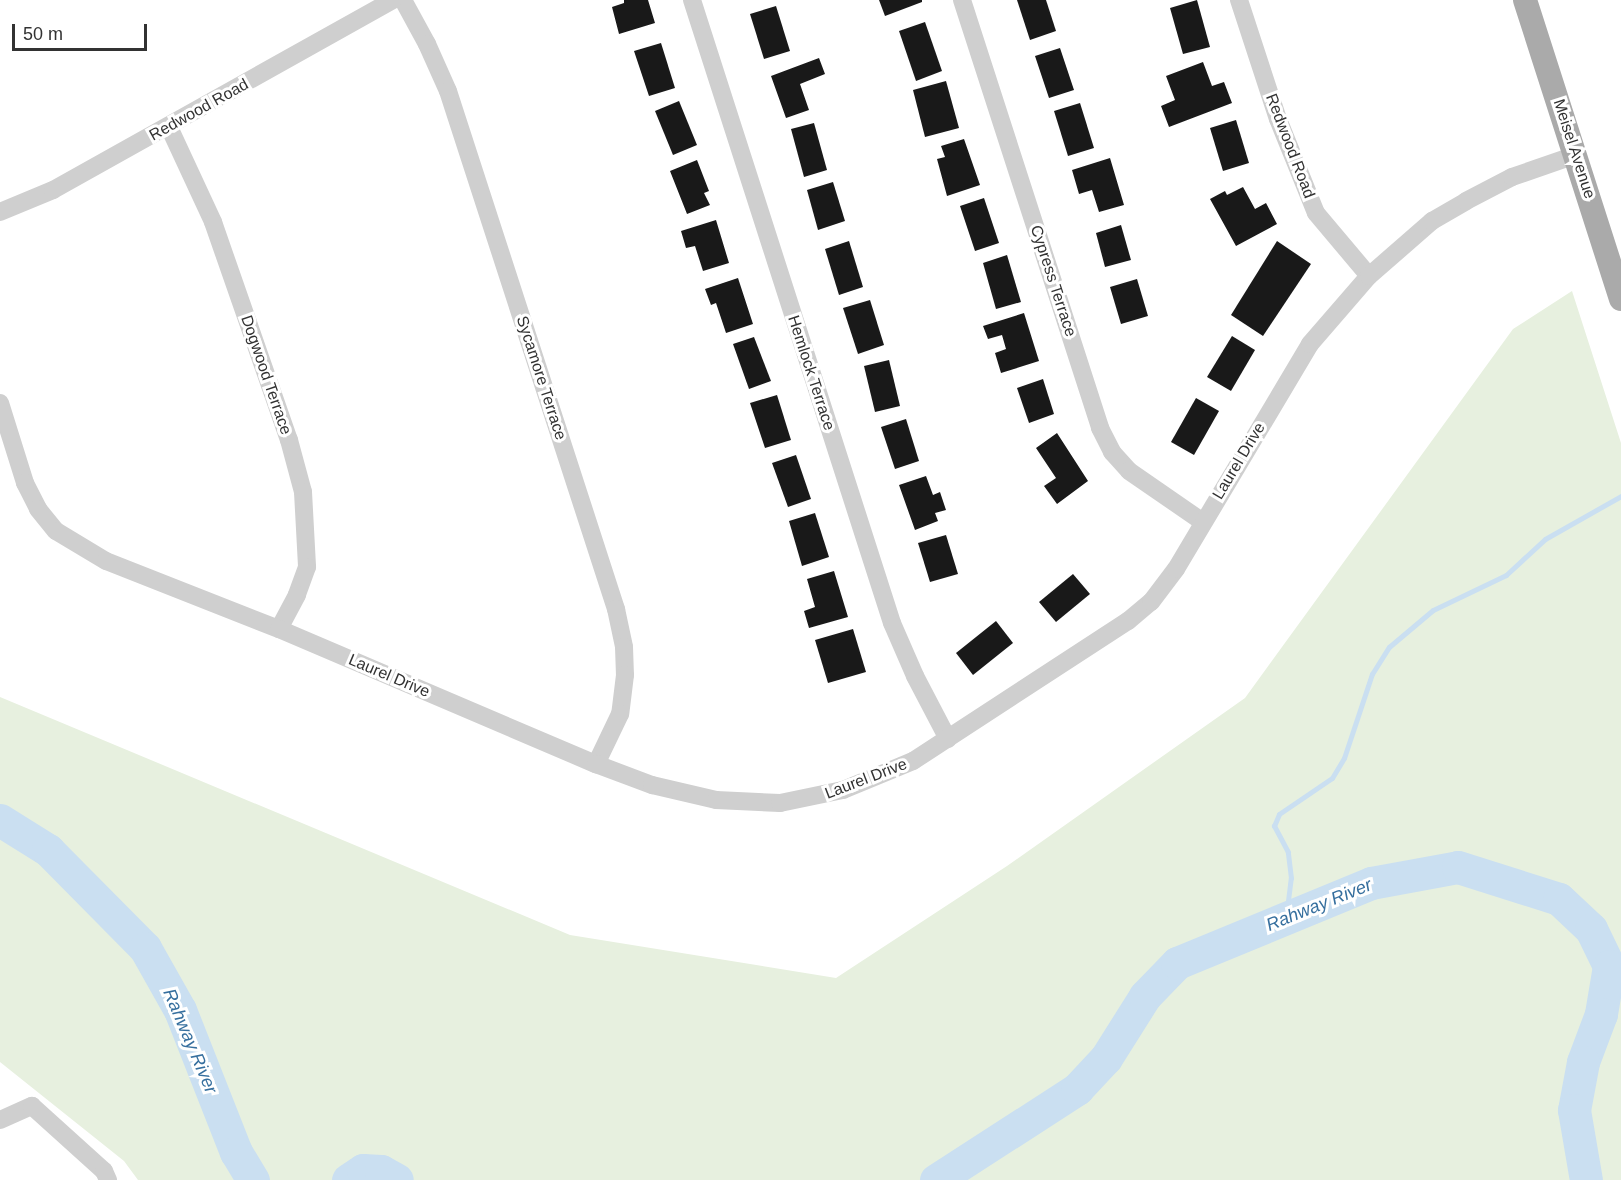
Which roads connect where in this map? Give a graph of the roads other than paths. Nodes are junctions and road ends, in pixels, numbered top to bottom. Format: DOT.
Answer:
graph roads {
  1 [pos="393,0"];
  2 [pos="403,0"];
  3 [pos="692,0"];
  4 [pos="962,0"];
  5 [pos="1239,0"];
  6 [pos="1525,0"];
  7 [pos="169,127"];
  8 [pos="1576,155"];
  9 [pos="0,212"];
  10 [pos="1369,276"];
  11 [pos="1621,299"];
  12 [pos="0,403"];
  13 [pos="1203,522"];
  14 [pos="279,629"];
  15 [pos="948,739"];
  16 [pos="596,764"];
  17 [pos="0,1120"];
  18 [pos="108,1180"];
  1 -- 7 [label="street, Redwood Road"];
  2 -- 16 [label="street, Sycamore Terrace"];
  3 -- 15 [label="street, Hemlock Terrace"];
  4 -- 13 [label="street, Cypress Terrace"];
  5 -- 10 [label="street, Redwood Road"];
  6 -- 8 [label="main road, Meisel Avenue"];
  7 -- 9 [label="street, Redwood Road"];
  7 -- 14 [label="street, Dogwood Terrace"];
  8 -- 10 [label="street, Laurel Drive"];
  8 -- 11 [label="main road, Meisel Avenue"];
  10 -- 13 [label="street, Laurel Drive"];
  12 -- 14 [label="street, Laurel Drive"];
  13 -- 15 [label="street, Laurel Drive"];
  14 -- 16 [label="street, Laurel Drive"];
  15 -- 16 [label="street, Laurel Drive"];
  17 -- 18 [label="street"];
}
